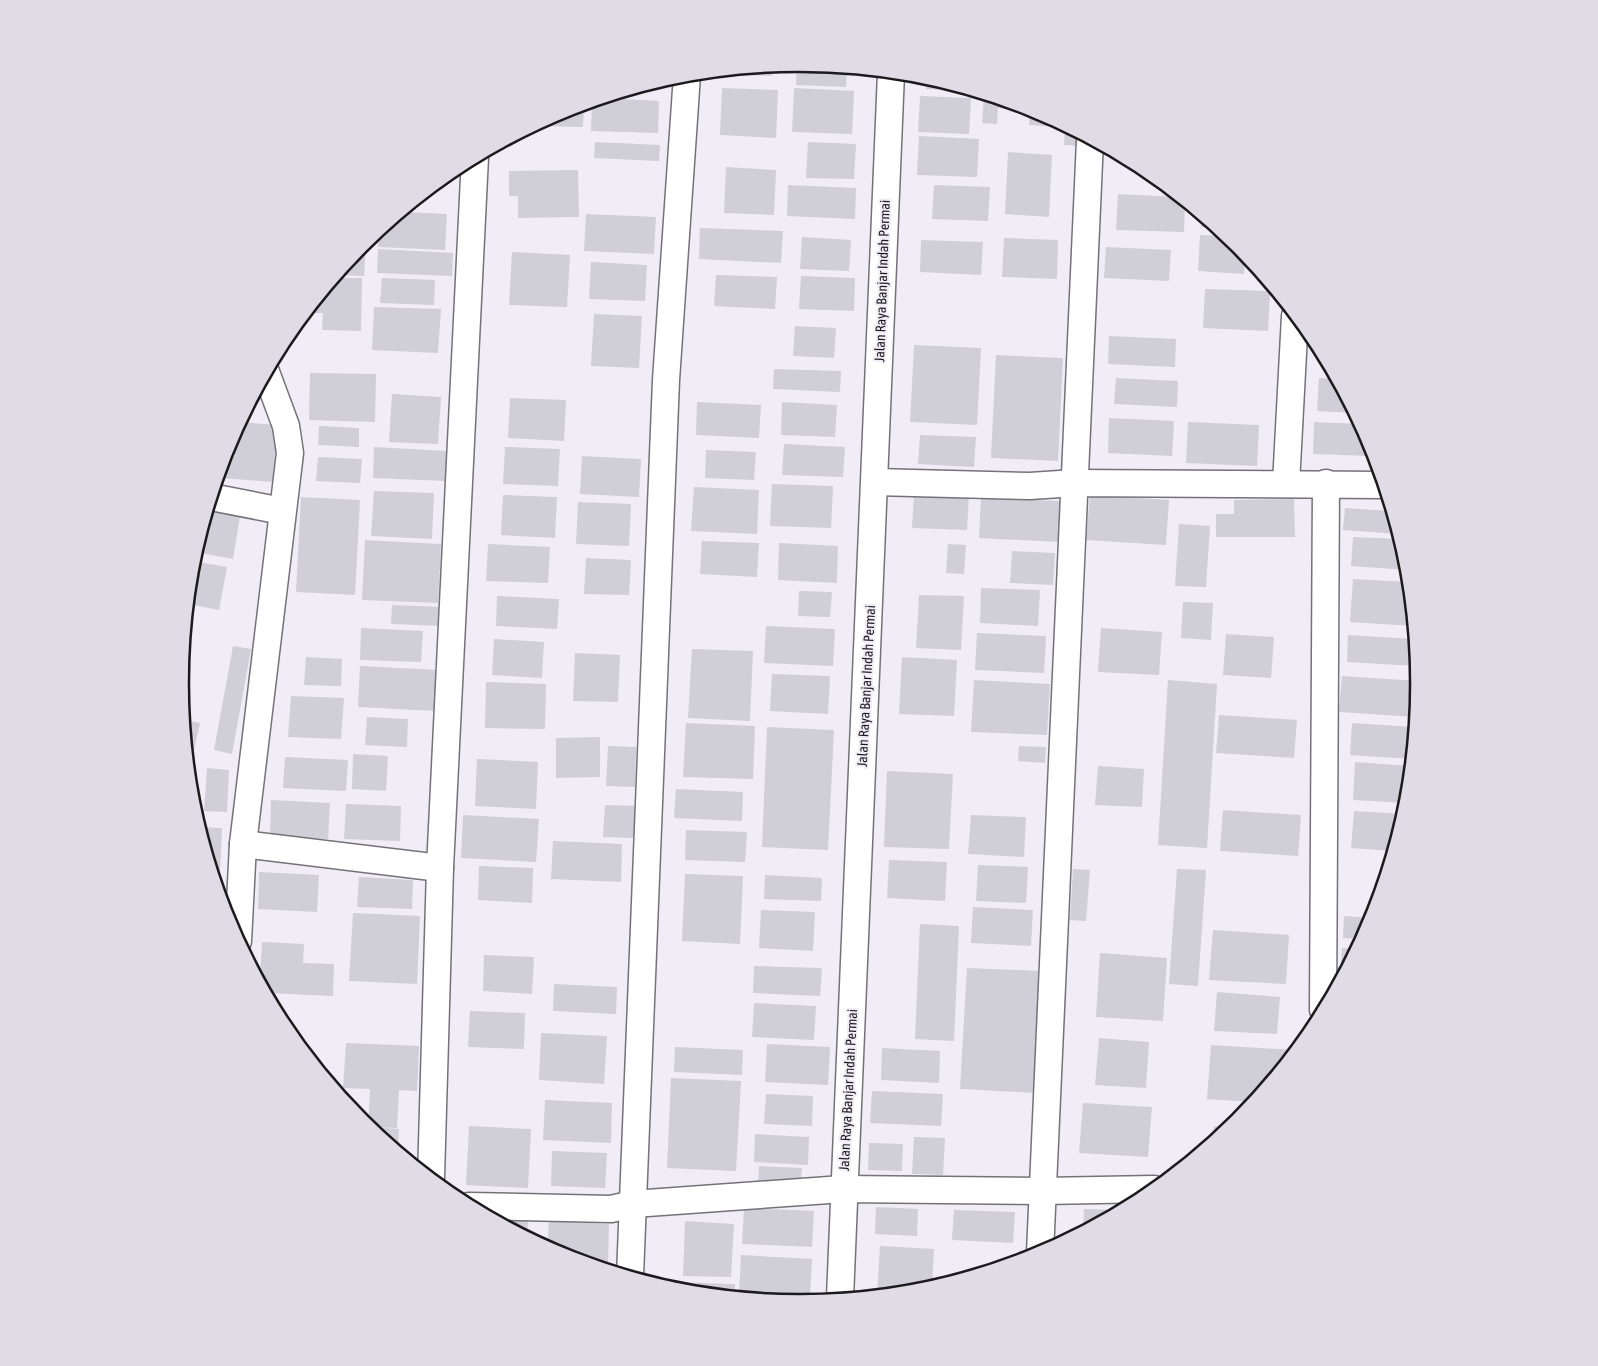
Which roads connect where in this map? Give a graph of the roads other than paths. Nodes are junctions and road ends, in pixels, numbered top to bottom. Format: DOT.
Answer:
graph roads {
  1 [pos="891,80"];
  2 [pos="686,83"];
  3 [pos="1090,146"];
  4 [pos="475,166"];
  5 [pos="1294,327"];
  6 [pos="269,380"];
  7 [pos="875,482"];
  8 [pos="1075,483"];
  9 [pos="1326,483"];
  10 [pos="1286,484"];
  11 [pos="1376,485"];
  12 [pos="217,498"];
  13 [pos="282,511"];
  14 [pos="243,844"];
  15 [pos="440,868"];
  16 [pos="239,926"];
  17 [pos="1323,996"];
  18 [pos="431,1170"];
  19 [pos="843,1189"];
  20 [pos="1140,1189"];
  21 [pos="1043,1191"];
  22 [pos="634,1204"];
  23 [pos="485,1206"];
  24 [pos="1040,1244"];
  25 [pos="630,1270"];
  26 [pos="840,1292"];
  1 -- 7 [label="street, Jalan Raya Banjar Indah Permai"];
  2 -- 22 [label="street"];
  3 -- 8 [label="street"];
  4 -- 15 [label="street"];
  5 -- 10 [label="street"];
  6 -- 13 [label="street"];
  7 -- 8 [label="street"];
  7 -- 19 [label="street, Jalan Raya Banjar Indah Permai"];
  8 -- 10 [label="street"];
  8 -- 21 [label="street"];
  9 -- 10 [label="street"];
  9 -- 11 [label="street"];
  9 -- 17 [label="street"];
  12 -- 13 [label="street"];
  13 -- 14 [label="street"];
  14 -- 15 [label="street"];
  14 -- 16 [label="street"];
  15 -- 18 [label="street"];
  19 -- 21 [label="street"];
  19 -- 22 [label="street"];
  19 -- 26 [label="street, Jalan Raya Banjar Indah Permai"];
  20 -- 21 [label="street"];
  21 -- 24 [label="street"];
  22 -- 23 [label="street"];
  22 -- 25 [label="street"];
}
